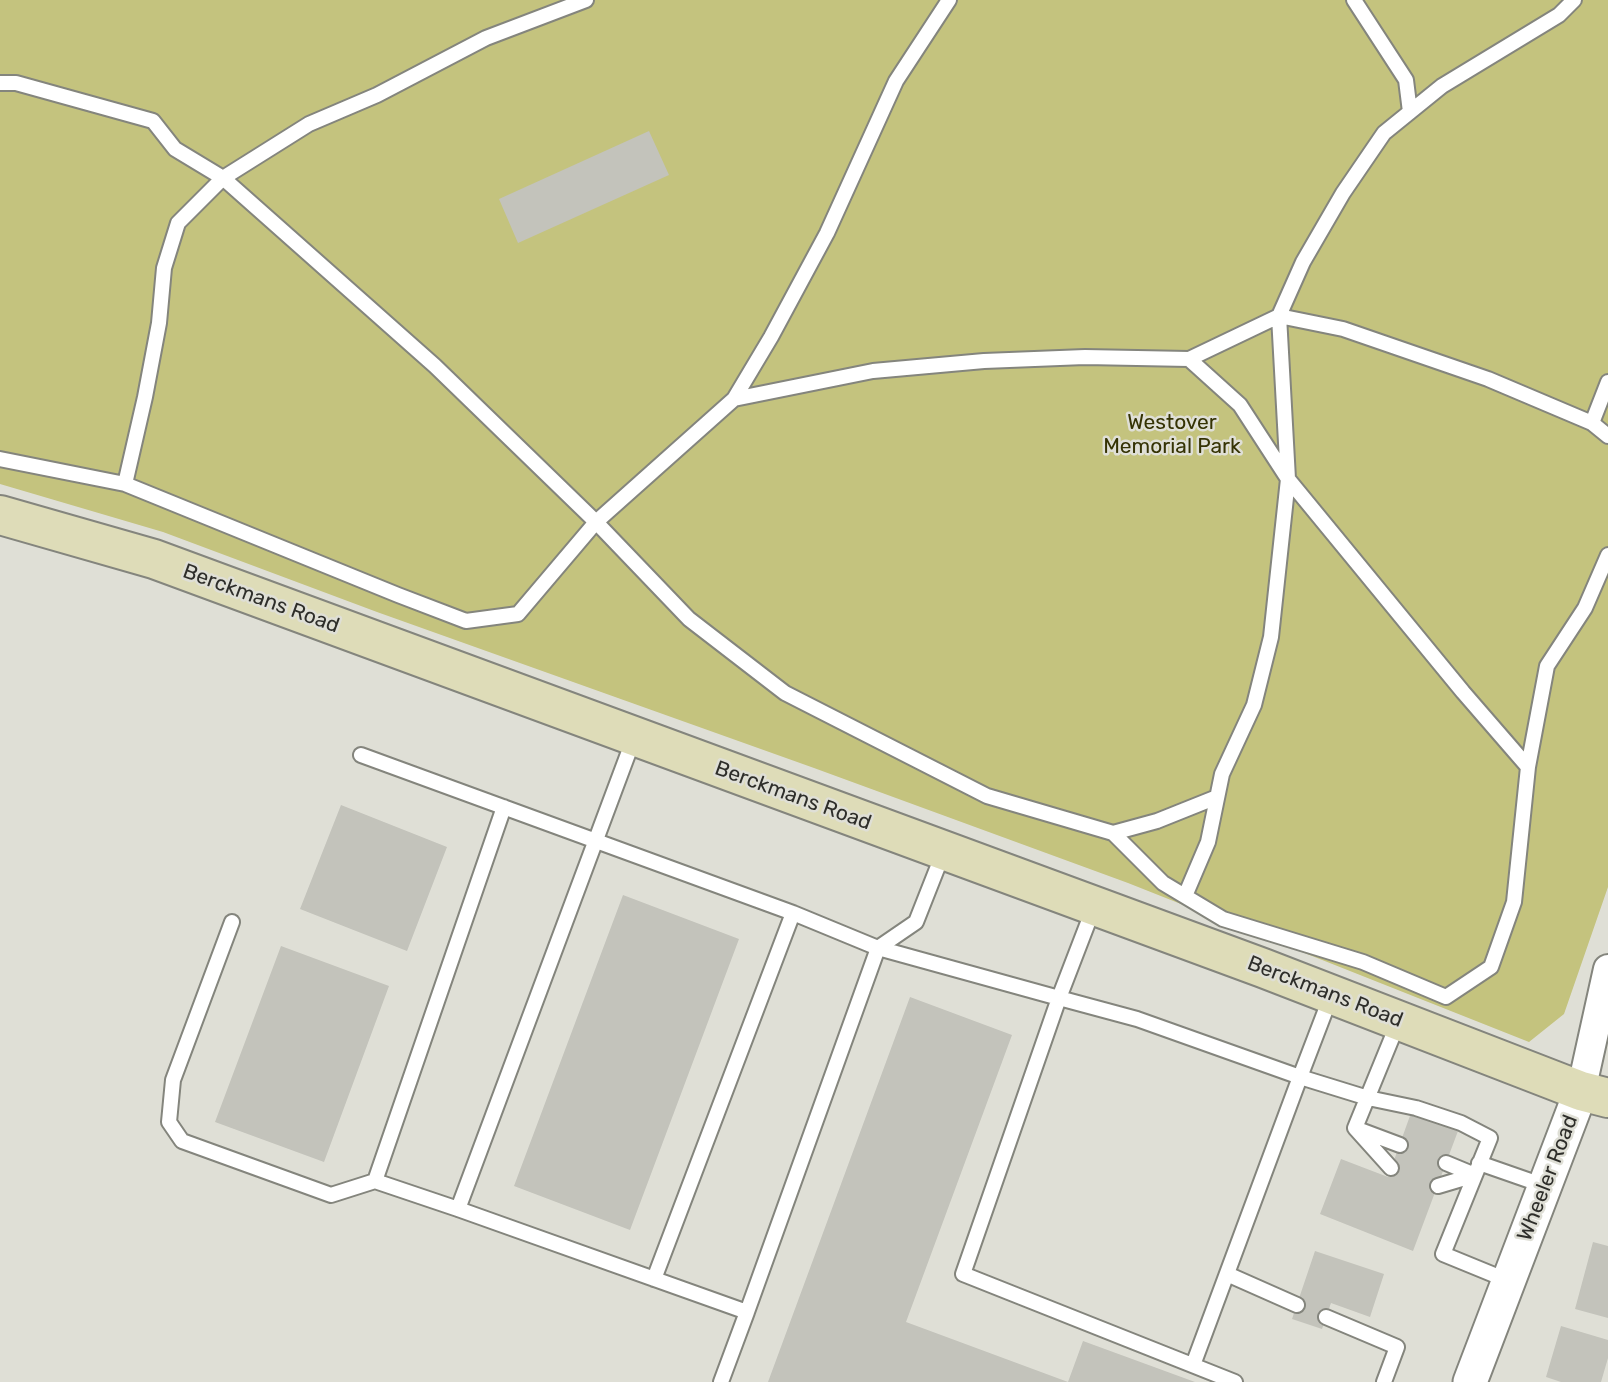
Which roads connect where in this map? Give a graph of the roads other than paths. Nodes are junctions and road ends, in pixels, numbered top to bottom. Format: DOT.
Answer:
graph roads {
  1 [pos="586,0"];
  2 [pos="949,0"];
  3 [pos="1354,0"];
  4 [pos="1574,0"];
  5 [pos="0,83"];
  6 [pos="1410,112"];
  7 [pos="223,178"];
  8 [pos="1279,316"];
  9 [pos="1189,359"];
  10 [pos="1608,383"];
  11 [pos="734,400"];
  12 [pos="1592,423"];
  13 [pos="1608,436"];
  14 [pos="0,459"];
  15 [pos="1288,479"];
  16 [pos="125,484"];
  17 [pos="0,515"];
  18 [pos="596,522"];
  19 [pos="1608,555"];
  20 [pos="634,737"];
  21 [pos="361,755"];
  22 [pos="1528,767"];
  23 [pos="1217,797"];
  24 [pos="504,807"];
  25 [pos="1113,833"];
  26 [pos="594,841"];
  27 [pos="944,851"];
  28 [pos="1185,896"];
  29 [pos="1094,906"];
  30 [pos="793,913"];
  31 [pos="232,922"];
  32 [pos="878,948"];
  33 [pos="1608,969"];
  34 [pos="1332,995"];
  35 [pos="1059,998"];
  36 [pos="1399,1021"];
  37 [pos="1300,1077"];
  38 [pos="1595,1095"];
  39 [pos="1368,1098"];
  40 [pos="1355,1128"];
  41 [pos="1400,1145"];
  42 [pos="1446,1163"];
  43 [pos="1391,1168"];
  44 [pos="1477,1169"];
  45 [pos="375,1181"];
  46 [pos="1438,1186"];
  47 [pos="1545,1186"];
  48 [pos="458,1209"];
  49 [pos="1227,1274"];
  50 [pos="654,1279"];
  51 [pos="1508,1281"];
  52 [pos="1297,1305"];
  53 [pos="747,1312"];
  54 [pos="1326,1317"];
  55 [pos="1193,1365"];
  56 [pos="721,1382"];
  57 [pos="1236,1382"];
  58 [pos="1384,1382"];
  59 [pos="1470,1382"];
  1 -- 7 [label="lane"];
  2 -- 11 [label="lane"];
  3 -- 6 [label="lane"];
  4 -- 6 [label="lane"];
  5 -- 7 [label="lane"];
  6 -- 8 [label="lane"];
  7 -- 16 [label="lane"];
  7 -- 18 [label="lane"];
  8 -- 9 [label="lane"];
  8 -- 12 [label="lane"];
  8 -- 15 [label="lane"];
  9 -- 11 [label="lane"];
  9 -- 15 [label="lane"];
  10 -- 12 [label="lane"];
  11 -- 18 [label="lane"];
  12 -- 13 [label="lane"];
  14 -- 16 [label="lane"];
  15 -- 22 [label="lane"];
  15 -- 23 [label="lane"];
  16 -- 18 [label="lane"];
  17 -- 20 [label="main road, Berckmans Road"];
  18 -- 25 [label="lane"];
  19 -- 22 [label="lane"];
  20 -- 26 [label="lane"];
  20 -- 27 [label="main road, Berckmans Road"];
  21 -- 24 [label="lane"];
  22 -- 28 [label="lane"];
  23 -- 25 [label="lane"];
  23 -- 28 [label="lane"];
  24 -- 26 [label="lane"];
  24 -- 45 [label="lane"];
  25 -- 28 [label="lane"];
  26 -- 30 [label="lane"];
  26 -- 48 [label="lane"];
  27 -- 29 [label="main road, Berckmans Road"];
  27 -- 32 [label="lane"];
  29 -- 34 [label="main road, Berckmans Road"];
  29 -- 35 [label="lane"];
  30 -- 32 [label="lane"];
  30 -- 50 [label="lane"];
  31 -- 45 [label="lane"];
  32 -- 35 [label="lane"];
  32 -- 53 [label="lane"];
  33 -- 38 [label="street, Wheeler Road"];
  34 -- 36 [label="main road, Berckmans Road"];
  34 -- 37 [label="lane"];
  35 -- 37 [label="lane"];
  35 -- 55 [label="lane"];
  36 -- 38 [label="main road, Berckmans Road"];
  36 -- 39 [label="lane"];
  37 -- 39 [label="lane"];
  37 -- 49 [label="lane"];
  38 -- 47 [label="street, Wheeler Road"];
  39 -- 40 [label="lane"];
  39 -- 44 [label="lane"];
  40 -- 41 [label="lane"];
  40 -- 43 [label="lane"];
  42 -- 44 [label="lane"];
  44 -- 46 [label="lane"];
  44 -- 47 [label="lane"];
  44 -- 51 [label="lane"];
  45 -- 48 [label="lane"];
  47 -- 51 [label="street, Wheeler Road"];
  48 -- 50 [label="lane"];
  49 -- 52 [label="lane"];
  49 -- 55 [label="lane"];
  50 -- 53 [label="lane"];
  51 -- 59 [label="street, Wheeler Road"];
  53 -- 56 [label="lane"];
  54 -- 58 [label="lane"];
  55 -- 57 [label="lane"];
}
